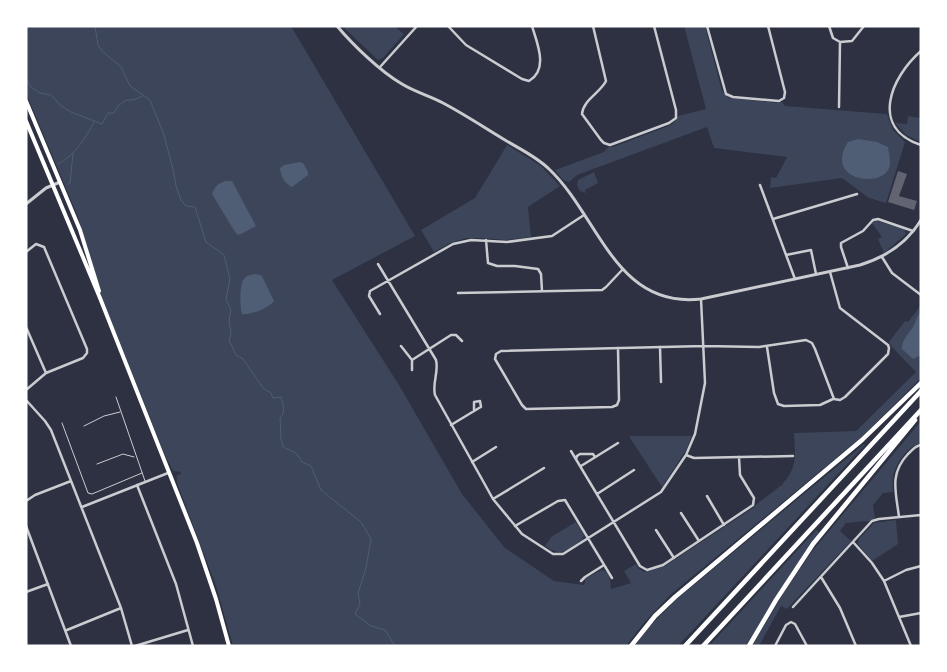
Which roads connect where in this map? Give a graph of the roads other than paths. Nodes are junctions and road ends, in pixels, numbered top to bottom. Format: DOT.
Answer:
graph roads {
  1 [pos="337,26"];
  2 [pos="417,26"];
  3 [pos="448,26"];
  4 [pos="532,26"];
  5 [pos="593,26"];
  6 [pos="654,26"];
  7 [pos="708,26"];
  8 [pos="768,26"];
  9 [pos="829,26"];
  10 [pos="864,26"];
  11 [pos="840,42"];
  12 [pos="921,51"];
  13 [pos="380,67"];
  14 [pos="26,101"];
  15 [pos="839,107"];
  16 [pos="26,121"];
  17 [pos="921,145"];
  18 [pos="60,182"];
  19 [pos="52,185"];
  20 [pos="760,185"];
  21 [pos="857,194"];
  22 [pos="26,204"];
  23 [pos="584,215"];
  24 [pos="773,219"];
  25 [pos="921,220"];
  26 [pos="913,231"];
  27 [pos="486,240"];
  28 [pos="26,252"];
  29 [pos="786,255"];
  30 [pos="882,257"];
  31 [pos="378,264"];
  32 [pos="848,268"];
  33 [pos="623,270"];
  34 [pos="830,272"];
  35 [pos="816,275"];
  36 [pos="795,280"];
  37 [pos="388,281"];
  38 [pos="542,291"];
  39 [pos="458,293"];
  40 [pos="921,295"];
  41 [pos="100,298"];
  42 [pos="701,299"];
  43 [pos="380,314"];
  44 [pos="26,327"];
  45 [pos="462,341"];
  46 [pos="401,346"];
  47 [pos="704,346"];
  48 [pos="660,347"];
  49 [pos="767,347"];
  50 [pos="618,348"];
  51 [pos="429,349"];
  52 [pos="412,360"];
  53 [pos="412,370"];
  54 [pos="46,373"];
  55 [pos="661,382"];
  56 [pos="921,383"];
  57 [pos="26,390"];
  58 [pos="921,391"];
  59 [pos="116,397"];
  60 [pos="834,399"];
  61 [pos="26,400"];
  62 [pos="474,411"];
  63 [pos="121,412"];
  64 [pos="919,412"];
  65 [pos="62,422"];
  66 [pos="451,425"];
  67 [pos="84,426"];
  68 [pos="618,443"];
  69 [pos="921,445"];
  70 [pos="496,447"];
  71 [pos="571,451"];
  72 [pos="686,455"];
  73 [pos="793,456"];
  74 [pos="136,457"];
  75 [pos="739,457"];
  76 [pos="594,458"];
  77 [pos="577,460"];
  78 [pos="472,462"];
  79 [pos="97,464"];
  80 [pos="581,467"];
  81 [pos="544,468"];
  82 [pos="634,470"];
  83 [pos="142,473"];
  84 [pos="168,473"];
  85 [pos="71,481"];
  86 [pos="145,482"];
  87 [pos="137,485"];
  88 [pos="597,494"];
  89 [pos="707,496"];
  90 [pos="493,499"];
  91 [pos="26,502"];
  92 [pos="82,507"];
  93 [pos="681,513"];
  94 [pos="921,515"];
  95 [pos="899,517"];
  96 [pos="614,522"];
  97 [pos="724,525"];
  98 [pos="26,526"];
  99 [pos="515,526"];
  100 [pos="656,530"];
  101 [pos="589,539"];
  102 [pos="699,541"];
  103 [pos="853,542"];
  104 [pos="674,558"];
  105 [pos="604,565"];
  106 [pos="921,566"];
  107 [pos="821,577"];
  108 [pos="612,578"];
  109 [pos="581,581"];
  110 [pos="884,581"];
  111 [pos="48,584"];
  112 [pos="26,592"];
  113 [pos="793,607"];
  114 [pos="121,608"];
  115 [pos="921,613"];
  116 [pos="900,617"];
  117 [pos="67,630"];
  118 [pos="188,630"];
  119 [pos="71,646"];
  120 [pos="133,646"];
  121 [pos="193,646"];
  122 [pos="229,646"];
  123 [pos="631,646"];
  124 [pos="685,646"];
  125 [pos="703,646"];
  126 [pos="749,646"];
  127 [pos="775,646"];
  128 [pos="807,646"];
  129 [pos="856,646"];
  130 [pos="911,646"];
  1 -- 13 [label="street"];
  2 -- 13 [label="street"];
  3 -- 4 [label="street"];
  5 -- 6 [label="street"];
  7 -- 8 [label="street"];
  9 -- 11 [label="street"];
  10 -- 11 [label="street"];
  11 -- 15 [label="street"];
  12 -- 17 [label="street"];
  13 -- 23 [label="street"];
  14 -- 18 [label="main road"];
  16 -- 19 [label="main road"];
  18 -- 19 [label="street"];
  18 -- 41 [label="main road"];
  19 -- 22 [label="street"];
  19 -- 41 [label="main road"];
  20 -- 24 [label="street"];
  21 -- 24 [label="street"];
  23 -- 27 [label="street"];
  23 -- 33 [label="street"];
  24 -- 29 [label="street"];
  25 -- 26 [label="street"];
  26 -- 30 [label="street"];
  26 -- 32 [label="street"];
  27 -- 37 [label="street"];
  27 -- 38 [label="street"];
  28 -- 54 [label="street"];
  29 -- 35 [label="street"];
  29 -- 36 [label="street"];
  30 -- 32 [label="street"];
  30 -- 40 [label="street"];
  31 -- 37 [label="street"];
  32 -- 34 [label="street"];
  33 -- 38 [label="street"];
  33 -- 42 [label="street"];
  34 -- 35 [label="street"];
  34 -- 60 [label="street"];
  35 -- 36 [label="street"];
  36 -- 42 [label="street"];
  37 -- 43 [label="street"];
  37 -- 51 [label="street"];
  38 -- 39 [label="street"];
  41 -- 84 [label="main road"];
  42 -- 47 [label="street"];
  44 -- 54 [label="street"];
  45 -- 51 [label="street"];
  46 -- 52 [label="street"];
  47 -- 48 [label="street"];
  47 -- 49 [label="street"];
  47 -- 72 [label="street"];
  48 -- 50 [label="street"];
  48 -- 55 [label="street"];
  49 -- 60 [label="street"];
  49 -- 60 [label="street"];
  50 -- 50 [label="street"];
  51 -- 52 [label="street"];
  51 -- 66 [label="street"];
  52 -- 53 [label="street"];
  54 -- 57 [label="street"];
  56 -- 123 [label="highway"];
  58 -- 124 [label="highway"];
  59 -- 63 [label="lane"];
  61 -- 85 [label="street"];
  62 -- 66 [label="street"];
  63 -- 67 [label="lane"];
  63 -- 74 [label="lane"];
  64 -- 125 [label="highway"];
  64 -- 126 [label="highway"];
  65 -- 83 [label="lane"];
  66 -- 78 [label="street"];
  68 -- 76 [label="street"];
  69 -- 95 [label="street"];
  70 -- 78 [label="street"];
  71 -- 77 [label="street"];
  72 -- 75 [label="street"];
  72 -- 96 [label="street"];
  73 -- 75 [label="street"];
  74 -- 79 [label="lane"];
  74 -- 83 [label="lane"];
  75 -- 97 [label="street"];
  76 -- 77 [label="street"];
  76 -- 80 [label="street"];
  77 -- 80 [label="street"];
  78 -- 90 [label="street"];
  80 -- 88 [label="street"];
  81 -- 90 [label="street"];
  82 -- 88 [label="street"];
  83 -- 86 [label="lane"];
  84 -- 86 [label="street"];
  84 -- 122 [label="main road"];
  85 -- 91 [label="street"];
  85 -- 92 [label="street"];
  86 -- 87 [label="street"];
  87 -- 92 [label="street"];
  87 -- 118 [label="street"];
  88 -- 96 [label="street"];
  89 -- 97 [label="street"];
  90 -- 99 [label="street"];
  92 -- 114 [label="street"];
  93 -- 102 [label="street"];
  94 -- 95 [label="street"];
  95 -- 103 [label="street"];
  96 -- 101 [label="street"];
  96 -- 104 [label="street"];
  97 -- 102 [label="street"];
  98 -- 111 [label="street"];
  99 -- 101 [label="street"];
  99 -- 101 [label="street"];
  100 -- 104 [label="street"];
  101 -- 105 [label="street"];
  102 -- 104 [label="street"];
  103 -- 107 [label="street"];
  103 -- 110 [label="street"];
  105 -- 108 [label="street"];
  105 -- 109 [label="street"];
  106 -- 110 [label="street"];
  107 -- 113 [label="street"];
  107 -- 129 [label="street"];
  110 -- 116 [label="street"];
  111 -- 112 [label="street"];
  111 -- 117 [label="street"];
  114 -- 117 [label="street"];
  114 -- 120 [label="street"];
  115 -- 116 [label="street"];
  116 -- 130 [label="street"];
  117 -- 119 [label="street"];
  118 -- 120 [label="street"];
  118 -- 121 [label="street"];
  127 -- 128 [label="street"];
}
